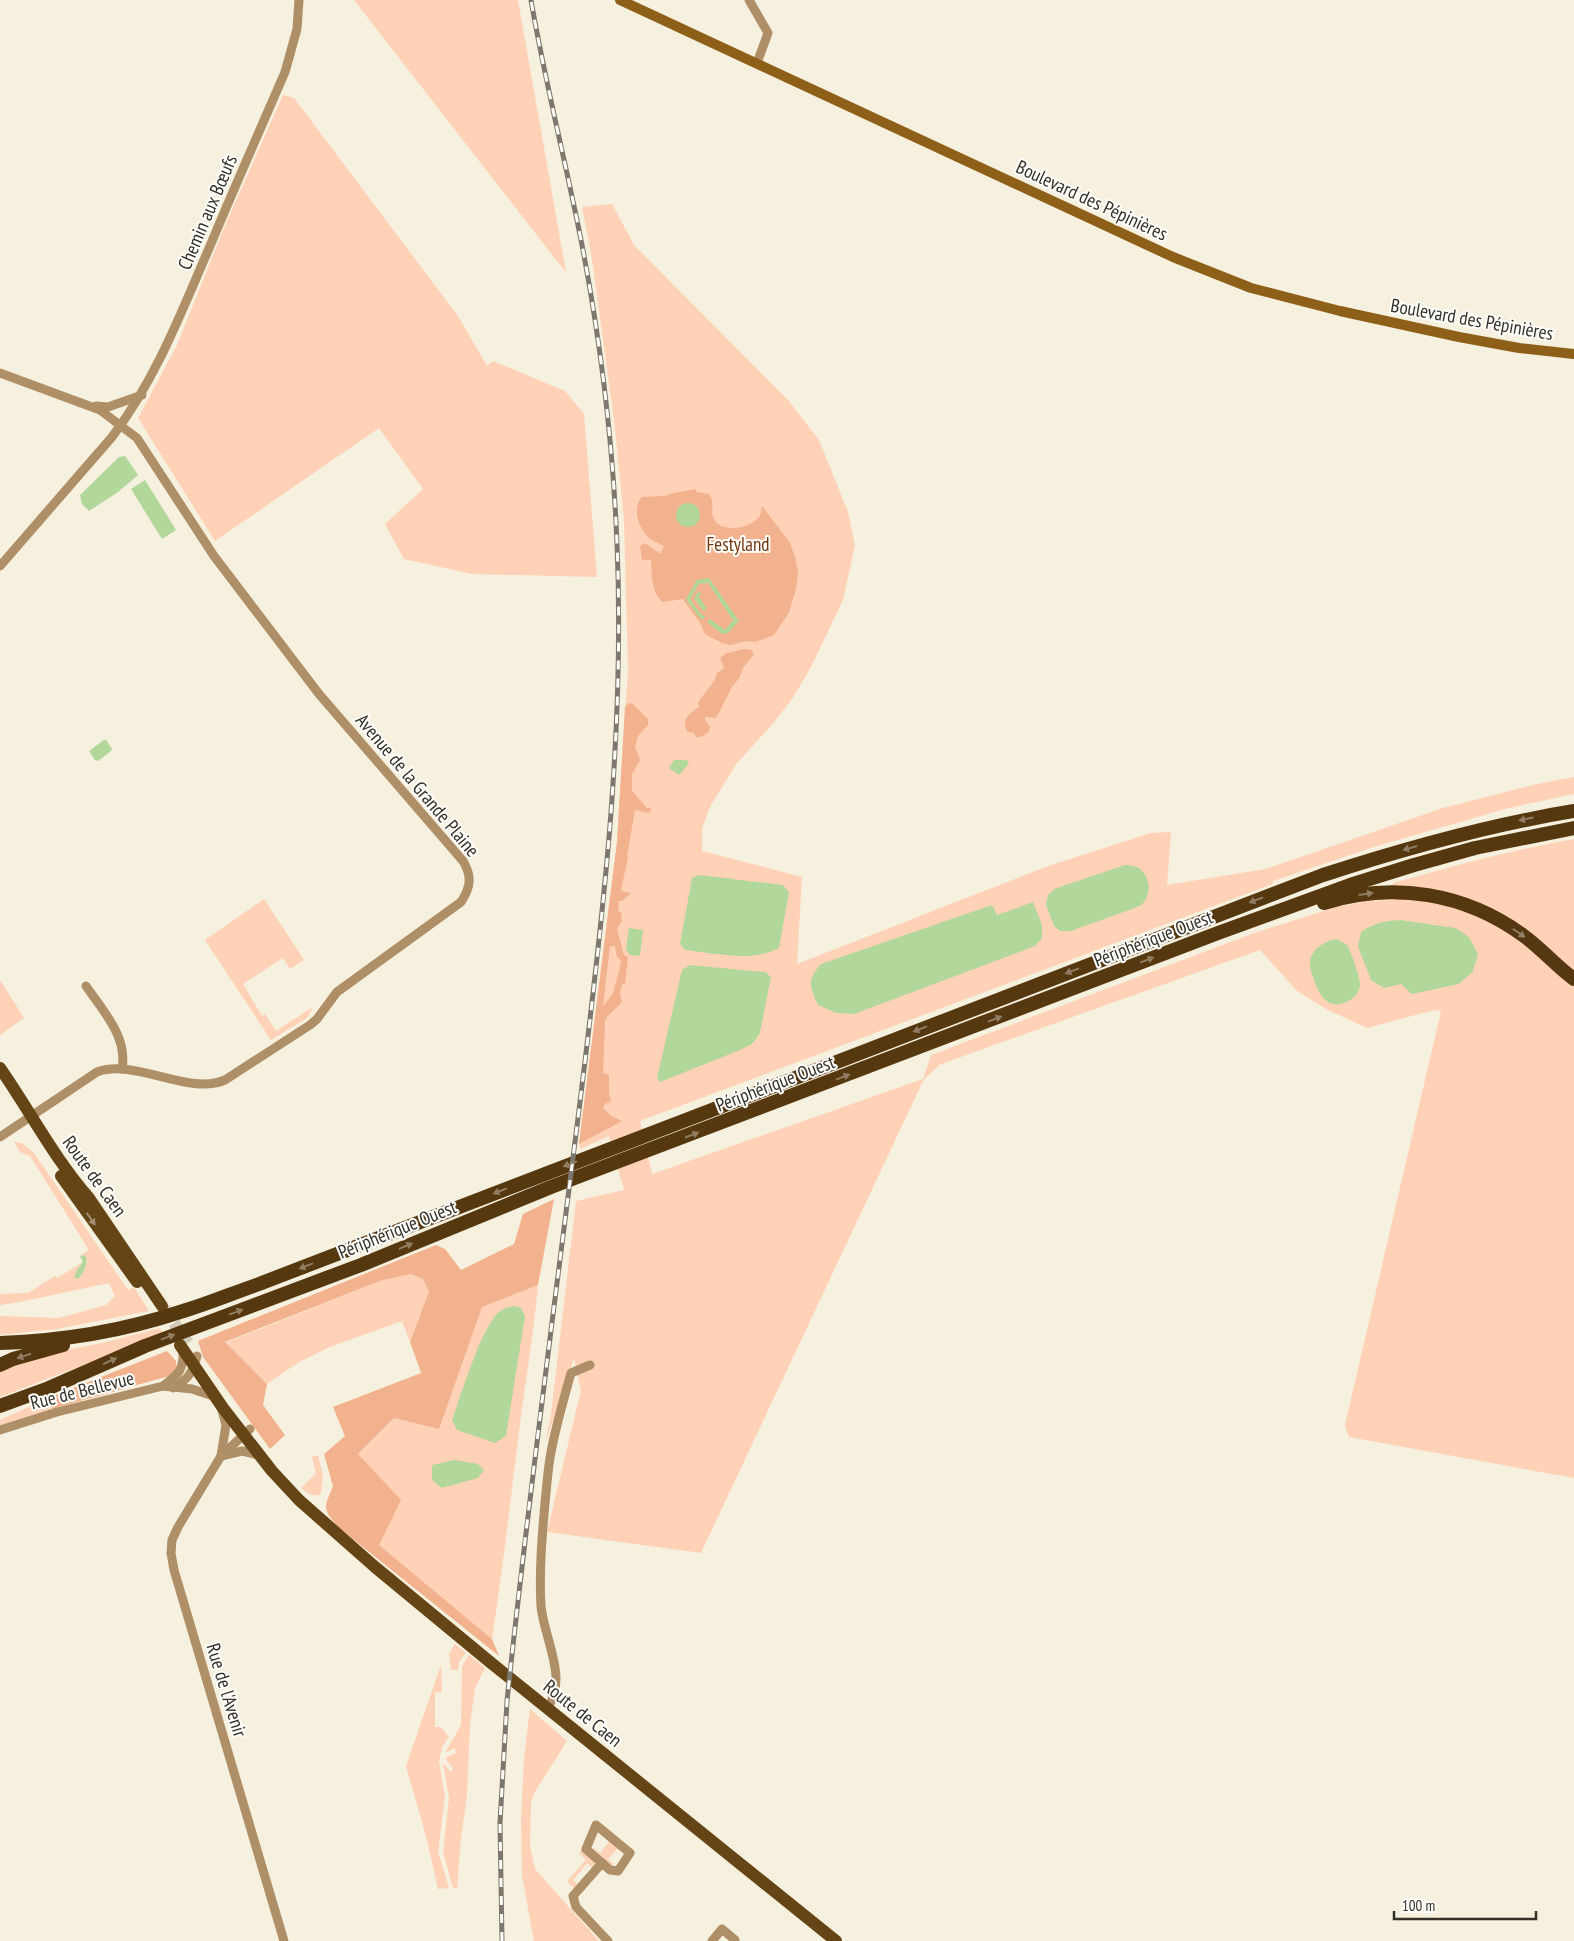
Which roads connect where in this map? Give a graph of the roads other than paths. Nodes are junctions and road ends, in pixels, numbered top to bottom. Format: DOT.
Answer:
graph roads {
  1 [pos="299,0"];
  2 [pos="620,0"];
  3 [pos="749,0"];
  4 [pos="757,63"];
  5 [pos="1574,354"];
  6 [pos="0,373"];
  7 [pos="142,395"];
  8 [pos="88,406"];
  9 [pos="120,426"];
  10 [pos="0,566"];
  11 [pos="1574,810"];
  12 [pos="1574,828"];
  13 [pos="1218,933"];
  14 [pos="1574,979"];
  15 [pos="86,986"];
  16 [pos="0,1068"];
  17 [pos="122,1069"];
  18 [pos="0,1082"];
  19 [pos="28,1118"];
  20 [pos="0,1137"];
  21 [pos="138,1323"];
  22 [pos="0,1343"];
  23 [pos="184,1346"];
  24 [pos="196,1361"];
  25 [pos="0,1365"];
  26 [pos="590,1365"];
  27 [pos="163,1386"];
  28 [pos="49,1388"];
  29 [pos="173,1388"];
  30 [pos="218,1400"];
  31 [pos="0,1406"];
  32 [pos="0,1414"];
  33 [pos="0,1430"];
  34 [pos="247,1432"];
  35 [pos="260,1455"];
  36 [pos="221,1456"];
  37 [pos="311,1510"];
  38 [pos="547,1708"];
  39 [pos="602,1863"];
  40 [pos="284,1941"];
  41 [pos="608,1941"];
  42 [pos="712,1941"];
  43 [pos="734,1941"];
  44 [pos="836,1941"];
  1 -- 7 [label="street, Chemin aux Bœufs"];
  2 -- 4 [label="main road, Boulevard des Pépinières"];
  3 -- 4 [label="street"];
  4 -- 5 [label="main road, Boulevard des Pépinières"];
  6 -- 8 [label="street"];
  7 -- 8 [label="street"];
  7 -- 9 [label="street, Chemin aux Bœufs"];
  8 -- 9 [label="street, Avenue de la Grande Plaine"];
  9 -- 10 [label="street, Chemin aux Bœufs"];
  9 -- 17 [label="street, Avenue de la Grande Plaine"];
  11 -- 21 [label="highway, Périphérique Ouest, one-way"];
  12 -- 13 [label="highway, Périphérique Ouest"];
  13 -- 14 [label="highway, one-way"];
  28 -- 13 [label="highway, Périphérique Ouest, one-way"];
  15 -- 17 [label="street"];
  16 -- 19 [label="main road, Route de Caen"];
  17 -- 19 [label="street, Avenue de la Grande Plaine"];
  18 -- 19 [label="main road, Route de Caen"];
  19 -- 19 [label="main road, Route de Caen, one-way"];
  19 -- 20 [label="street, Avenue de la Grande Plaine"];
  21 -- 22 [label="highway, Périphérique Ouest"];
  21 -- 25 [label="highway, one-way"];
  23 -- 24 [label="main road, Route de Caen"];
  23 -- 27 [label="street, Route de Caen"];
  24 -- 29 [label="street"];
  24 -- 30 [label="main road, Route de Caen"];
  24 -- 34 [label="main road, Route de Caen"];
  26 -- 38 [label="street"];
  27 -- 29 [label="street, Rue de Bellevue"];
  27 -- 33 [label="street, Rue de Bellevue"];
  28 -- 31 [label="highway, Périphérique Ouest"];
  28 -- 32 [label="highway"];
  29 -- 30 [label="street, Rue de Bellevue"];
  30 -- 34 [label="main road, Route de Caen"];
  30 -- 36 [label="street, Route de Caen"];
  34 -- 35 [label="main road, Route de Caen"];
  34 -- 36 [label="street, Rue de l'Avenir"];
  34 -- 37 [label="main road, Route de Caen"];
  35 -- 36 [label="street"];
  35 -- 37 [label="main road, Route de Caen"];
  36 -- 40 [label="street, Rue de l'Avenir"];
  37 -- 38 [label="main road, Route de Caen"];
  38 -- 44 [label="main road, Route de Caen"];
  39 -- 39 [label="street"];
  39 -- 41 [label="street"];
  42 -- 43 [label="street"];
}
